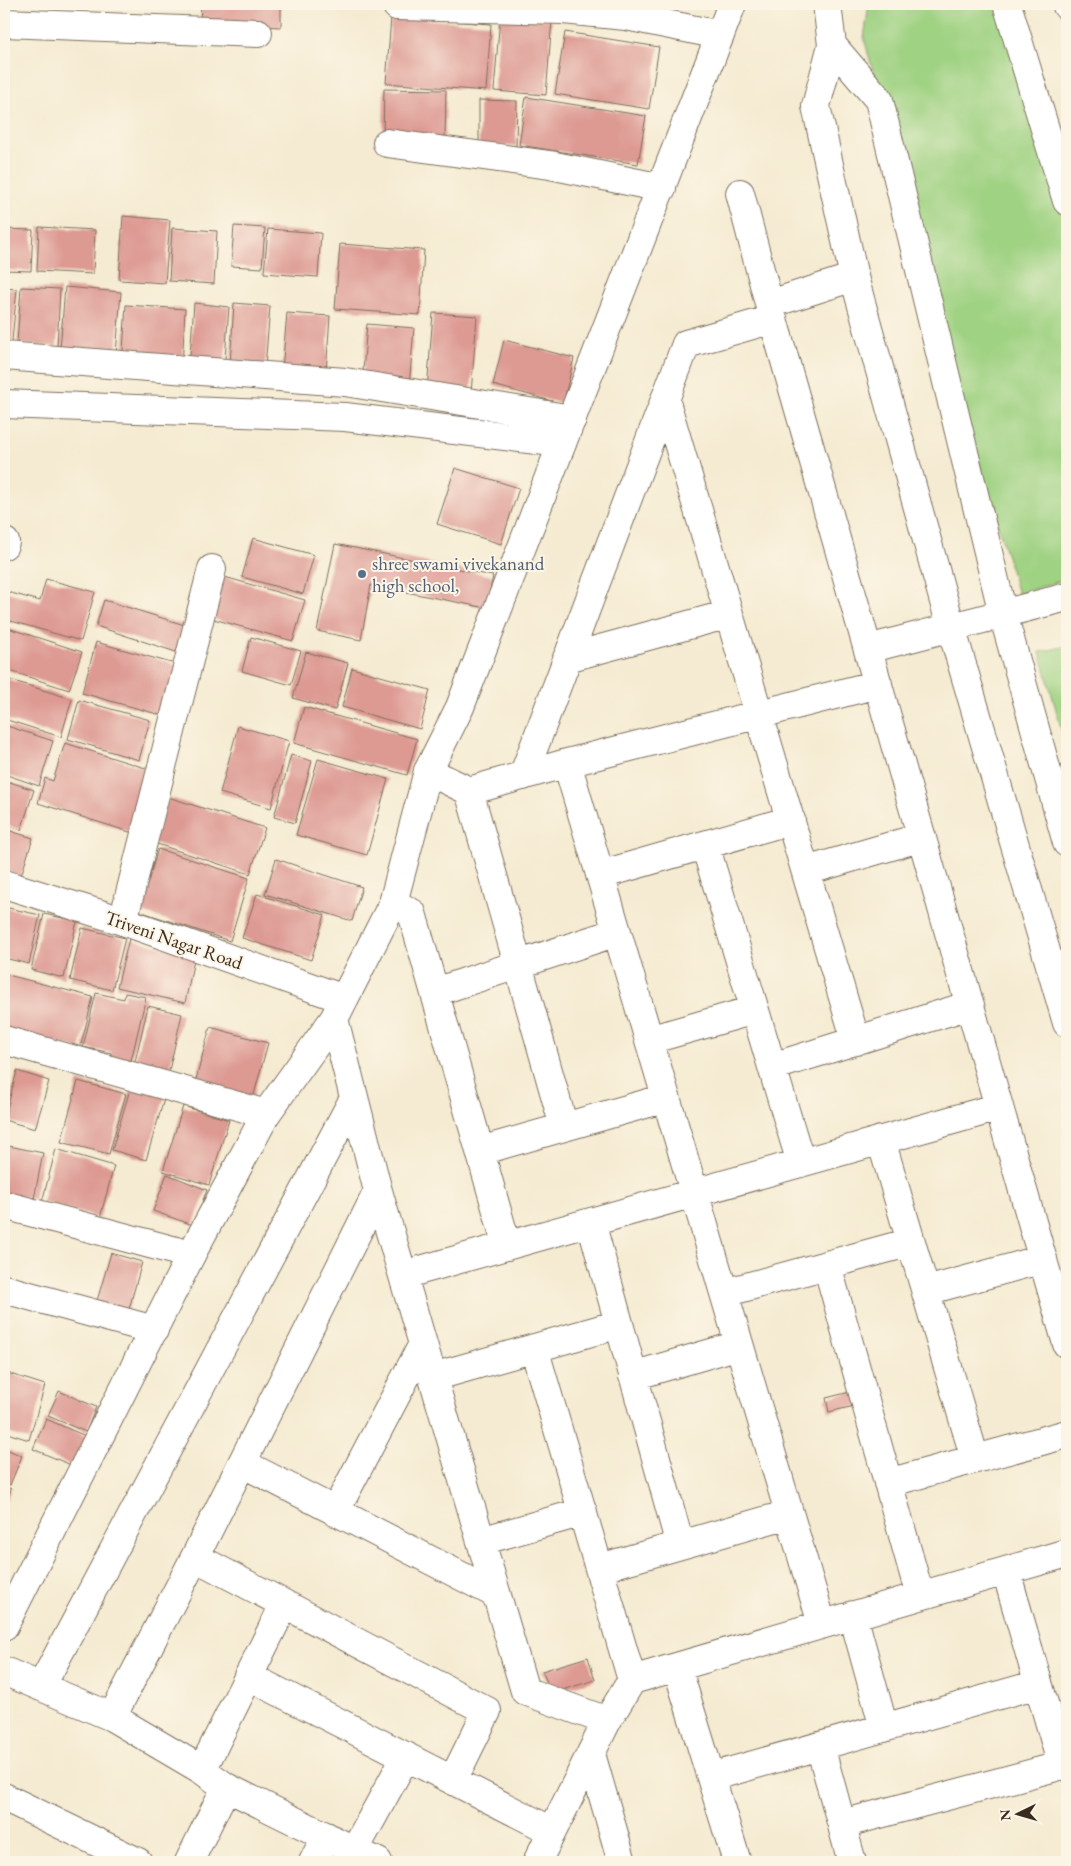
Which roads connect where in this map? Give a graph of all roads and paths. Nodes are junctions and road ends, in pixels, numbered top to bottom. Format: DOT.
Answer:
graph roads {
  1 [pos="732,4"];
  2 [pos="827,4"];
  3 [pos="1008,4"];
  4 [pos="396,6"];
  5 [pos="4,23"];
  6 [pos="258,34"];
  7 [pos="720,35"];
  8 [pos="832,45"];
  9 [pos="387,143"];
  10 [pos="662,188"];
  11 [pos="740,192"];
  12 [pos="1067,201"];
  13 [pos="854,277"];
  14 [pos="772,312"];
  15 [pos="4,356"];
  16 [pos="665,399"];
  17 [pos="4,404"];
  18 [pos="567,431"];
  19 [pos="212,569"];
  20 [pos="1067,597"];
  21 [pos="729,614"];
  22 [pos="1003,614"];
  23 [pos="951,627"];
  24 [pos="868,649"];
  25 [pos="568,658"];
  26 [pos="878,684"];
  27 [pos="760,714"];
  28 [pos="566,763"];
  29 [pos="428,771"];
  30 [pos="523,776"];
  31 [pos="469,791"];
  32 [pos="791,820"];
  33 [pos="922,837"];
  34 [pos="1067,843"];
  35 [pos="705,845"];
  36 [pos="806,871"];
  37 [pos="600,875"];
  38 [pos="4,884"];
  39 [pos="393,903"];
  40 [pos="123,921"];
  41 [pos="616,932"];
  42 [pos="518,964"];
  43 [pos="435,992"];
  44 [pos="970,1005"];
  45 [pos="339,1009"];
  46 [pos="754,1010"];
  47 [pos="1067,1023"];
  48 [pos="4,1040"];
  49 [pos="649,1040"];
  50 [pos="856,1041"];
  51 [pos="772,1067"];
  52 [pos="354,1098"];
  53 [pos="666,1098"];
  54 [pos="999,1107"];
  55 [pos="266,1114"];
  56 [pos="564,1127"];
  57 [pos="881,1140"];
  58 [pos="480,1151"];
  59 [pos="801,1163"];
  60 [pos="378,1191"];
  61 [pos="694,1193"];
  62 [pos="4,1205"];
  63 [pos="591,1222"];
  64 [pos="911,1242"];
  65 [pos="507,1246"];
  66 [pos="191,1255"];
  67 [pos="1043,1259"];
  68 [pos="827,1265"];
  69 [pos="403,1275"];
  70 [pos="4,1290"];
  71 [pos="926,1291"];
  72 [pos="724,1293"];
  73 [pos="619,1324"];
  74 [pos="154,1330"];
  75 [pos="423,1344"];
  76 [pos="1067,1344"];
  77 [pos="739,1345"];
  78 [pos="534,1348"];
  79 [pos="634,1376"];
  80 [pos="433,1377"];
  81 [pos="1067,1434"];
  82 [pos="975,1459"];
  83 [pos="242,1463"];
  84 [pos="888,1482"];
  85 [pos="335,1512"];
  86 [pos="583,1512"];
  87 [pos="789,1514"];
  88 [pos="481,1541"];
  89 [pos="680,1545"];
  90 [pos="1067,1553"];
  91 [pos="195,1558"];
  92 [pos="600,1568"];
  93 [pos="1006,1571"];
  94 [pos="496,1594"];
  95 [pos="920,1596"];
  96 [pos="284,1605"];
  97 [pos="853,1616"];
  98 [pos="822,1624"];
  99 [pos="4,1626"];
  100 [pos="677,1666"];
  101 [pos="4,1671"];
  102 [pos="248,1676"];
  103 [pos="632,1680"];
  104 [pos="1038,1684"];
  105 [pos="41,1686"];
  106 [pos="112,1718"];
  107 [pos="606,1721"];
  108 [pos="884,1728"];
  109 [pos="820,1746"];
  110 [pos="591,1754"];
  111 [pos="406,1756"];
  112 [pos="1065,1765"];
  113 [pos="202,1770"];
  114 [pos="711,1777"];
  115 [pos="453,1780"];
  116 [pos="226,1788"];
  117 [pos="4,1797"];
  118 [pos="842,1824"];
  119 [pos="552,1831"];
  120 [pos="326,1836"];
  121 [pos="366,1856"];
  122 [pos="138,1862"];
  123 [pos="188,1862"];
  124 [pos="313,1862"];
  125 [pos="537,1862"];
  126 [pos="622,1862"];
  127 [pos="737,1862"];
  128 [pos="852,1862"];
  1 -- 7 [label="street"];
  2 -- 8 [label="street"];
  3 -- 12 [label="street"];
  4 -- 7 [label="street"];
  5 -- 6 [label="street"];
  7 -- 10 [label="street"];
  8 -- 13 [label="street"];
  8 -- 22 [label="street"];
  9 -- 10 [label="street"];
  10 -- 18 [label="street"];
  11 -- 14 [label="street"];
  13 -- 14 [label="street"];
  13 -- 23 [label="street"];
  14 -- 16 [label="street"];
  14 -- 24 [label="street"];
  15 -- 18 [label="street"];
  16 -- 21 [label="street"];
  16 -- 25 [label="street"];
  17 -- 18 [label="street"];
  18 -- 29 [label="street"];
  19 -- 40 [label="street"];
  20 -- 22 [label="street"];
  21 -- 25 [label="street"];
  21 -- 27 [label="street"];
  22 -- 23 [label="street"];
  22 -- 34 [label="street"];
  23 -- 24 [label="street"];
  23 -- 47 [label="street"];
  24 -- 26 [label="street"];
  25 -- 30 [label="street"];
  26 -- 27 [label="street"];
  26 -- 33 [label="street"];
  27 -- 28 [label="street"];
  27 -- 32 [label="street"];
  28 -- 30 [label="street"];
  28 -- 37 [label="street"];
  29 -- 31 [label="street"];
  29 -- 39 [label="street"];
  30 -- 31 [label="street"];
  31 -- 42 [label="street"];
  32 -- 35 [label="street"];
  32 -- 36 [label="street"];
  33 -- 36 [label="street"];
  33 -- 44 [label="street"];
  35 -- 37 [label="street"];
  35 -- 46 [label="street"];
  36 -- 50 [label="street"];
  37 -- 41 [label="street"];
  38 -- 40 [label="street, Triveni Nagar Road"];
  39 -- 43 [label="street"];
  39 -- 45 [label="street"];
  40 -- 45 [label="street, Triveni Nagar Road"];
  41 -- 42 [label="street"];
  41 -- 49 [label="street"];
  42 -- 43 [label="street"];
  42 -- 56 [label="street"];
  43 -- 58 [label="street"];
  44 -- 50 [label="street"];
  44 -- 54 [label="street"];
  45 -- 52 [label="street"];
  45 -- 55 [label="street"];
  46 -- 49 [label="street"];
  46 -- 51 [label="street"];
  48 -- 55 [label="street"];
  49 -- 53 [label="street"];
  50 -- 51 [label="street"];
  51 -- 59 [label="street"];
  52 -- 60 [label="street"];
  52 -- 105 [label="street"];
  53 -- 56 [label="street"];
  53 -- 61 [label="street"];
  54 -- 57 [label="street"];
  54 -- 67 [label="street"];
  55 -- 66 [label="street"];
  56 -- 58 [label="street"];
  57 -- 59 [label="street"];
  57 -- 64 [label="street"];
  58 -- 65 [label="street"];
  59 -- 61 [label="street"];
  60 -- 69 [label="street"];
  60 -- 83 [label="street"];
  61 -- 63 [label="street"];
  61 -- 72 [label="street"];
  62 -- 66 [label="street"];
  63 -- 65 [label="street"];
  63 -- 73 [label="street"];
  64 -- 68 [label="street"];
  64 -- 71 [label="street"];
  65 -- 69 [label="street"];
  66 -- 74 [label="street"];
  67 -- 71 [label="street"];
  67 -- 76 [label="street"];
  68 -- 72 [label="street"];
  68 -- 84 [label="street"];
  69 -- 75 [label="street"];
  70 -- 74 [label="street"];
  71 -- 82 [label="street"];
  72 -- 77 [label="street"];
  73 -- 78 [label="street"];
  73 -- 79 [label="street"];
  74 -- 99 [label="street"];
  75 -- 80 [label="street"];
  75 -- 85 [label="street"];
  77 -- 79 [label="street"];
  77 -- 87 [label="street"];
  78 -- 80 [label="street"];
  78 -- 86 [label="street"];
  79 -- 89 [label="street"];
  80 -- 88 [label="street"];
  81 -- 82 [label="street"];
  82 -- 84 [label="street"];
  83 -- 85 [label="street"];
  83 -- 91 [label="street"];
  84 -- 95 [label="street"];
  85 -- 94 [label="street"];
  86 -- 88 [label="street"];
  86 -- 92 [label="street"];
  87 -- 89 [label="street"];
  87 -- 98 [label="street"];
  88 -- 94 [label="street"];
  89 -- 92 [label="street"];
  90 -- 93 [label="street"];
  91 -- 96 [label="street"];
  91 -- 106 [label="street"];
  92 -- 103 [label="street"];
  93 -- 95 [label="street"];
  93 -- 104 [label="street"];
  94 -- 107 [label="street"];
  95 -- 97 [label="street"];
  96 -- 102 [label="street"];
  96 -- 115 [label="street"];
  97 -- 98 [label="street"];
  97 -- 108 [label="street"];
  98 -- 100 [label="street"];
  100 -- 103 [label="street"];
  100 -- 114 [label="street"];
  101 -- 105 [label="street"];
  102 -- 111 [label="street"];
  102 -- 113 [label="street"];
  103 -- 107 [label="street"];
  104 -- 108 [label="street"];
  104 -- 112 [label="street"];
  105 -- 106 [label="street"];
  106 -- 113 [label="street"];
  107 -- 110 [label="street"];
  108 -- 109 [label="street"];
  109 -- 114 [label="street"];
  109 -- 118 [label="street"];
  110 -- 119 [label="street"];
  110 -- 126 [label="street"];
  111 -- 115 [label="street"];
  111 -- 121 [label="street"];
  112 -- 118 [label="street"];
  113 -- 116 [label="street"];
  114 -- 127 [label="street"];
  115 -- 119 [label="street"];
  116 -- 120 [label="street"];
  116 -- 123 [label="street"];
  117 -- 122 [label="street"];
  118 -- 128 [label="street"];
  119 -- 125 [label="street"];
  120 -- 121 [label="street"];
  120 -- 124 [label="street"];
}
